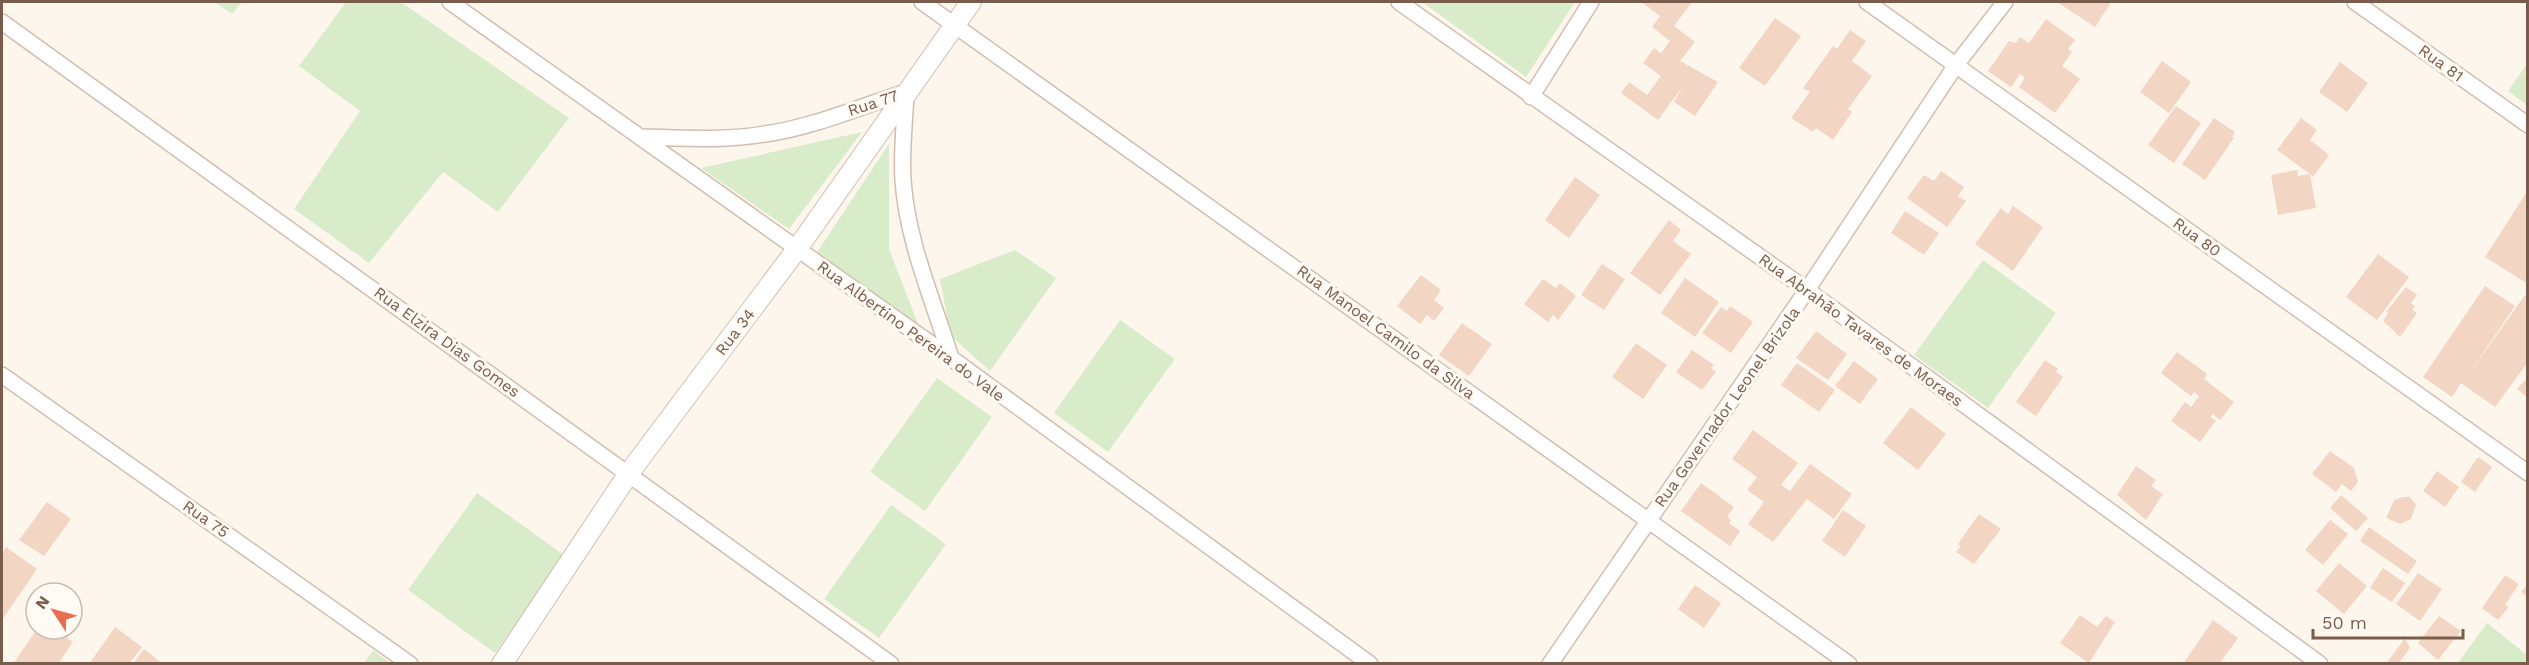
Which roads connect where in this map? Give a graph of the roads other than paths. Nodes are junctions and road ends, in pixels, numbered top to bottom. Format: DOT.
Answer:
graph roads {
  1 [pos="450,2"];
  2 [pos="922,2"];
  3 [pos="971,2"];
  4 [pos="1399,2"];
  5 [pos="1591,2"];
  6 [pos="1867,2"];
  7 [pos="2005,2"];
  8 [pos="2355,2"];
  9 [pos="2,22"];
  10 [pos="954,24"];
  11 [pos="1956,65"];
  12 [pos="906,92"];
  13 [pos="1531,97"];
  14 [pos="2528,125"];
  15 [pos="642,137"];
  16 [pos="797,249"];
  17 [pos="1807,290"];
  18 [pos="951,358"];
  19 [pos="2,375"];
  20 [pos="629,473"];
  21 [pos="2528,473"];
  22 [pos="1649,520"];
  23 [pos="410,663"];
  24 [pos="502,663"];
  25 [pos="891,663"];
  26 [pos="1370,663"];
  27 [pos="1550,663"];
  28 [pos="1849,663"];
  29 [pos="2320,663"];
  1 -- 15 [label="street, Rua Albertino Pereira do Vale"];
  2 -- 10 [label="street, Rua Manoel Camilo da Silva"];
  3 -- 10 [label="street, Rua 34"];
  4 -- 13 [label="street, Rua Abrahão Tavares de Moraes"];
  5 -- 13 [label="street"];
  6 -- 11 [label="street, Rua 80"];
  7 -- 11 [label="street, Rua Governador Leonel Brizola"];
  8 -- 14 [label="street, Rua 81"];
  9 -- 20 [label="street, Rua Elzira Dias Gomes"];
  10 -- 12 [label="street, Rua 34"];
  10 -- 22 [label="street, Rua Manoel Camilo da Silva"];
  11 -- 17 [label="street, Rua Governador Leonel Brizola"];
  11 -- 21 [label="street, Rua 80"];
  12 -- 15 [label="street, Rua 77"];
  12 -- 16 [label="street, Rua 34"];
  12 -- 18 [label="street, Rua 77"];
  13 -- 17 [label="street, Rua Abrahão Tavares de Moraes"];
  15 -- 16 [label="street, Rua Albertino Pereira do Vale"];
  16 -- 18 [label="street, Rua Albertino Pereira do Vale"];
  16 -- 20 [label="street, Rua 34"];
  17 -- 22 [label="street, Rua Governador Leonel Brizola"];
  17 -- 29 [label="street, Rua Abrahão Tavares de Moraes"];
  18 -- 26 [label="street, Rua Albertino Pereira do Vale"];
  19 -- 23 [label="street, Rua 75"];
  20 -- 24 [label="street, Rua 34"];
  20 -- 25 [label="street, Rua Elzira Dias Gomes"];
  22 -- 27 [label="street, Rua Governador Leonel Brizola"];
  22 -- 28 [label="street, Rua Manoel Camilo da Silva"];
}
